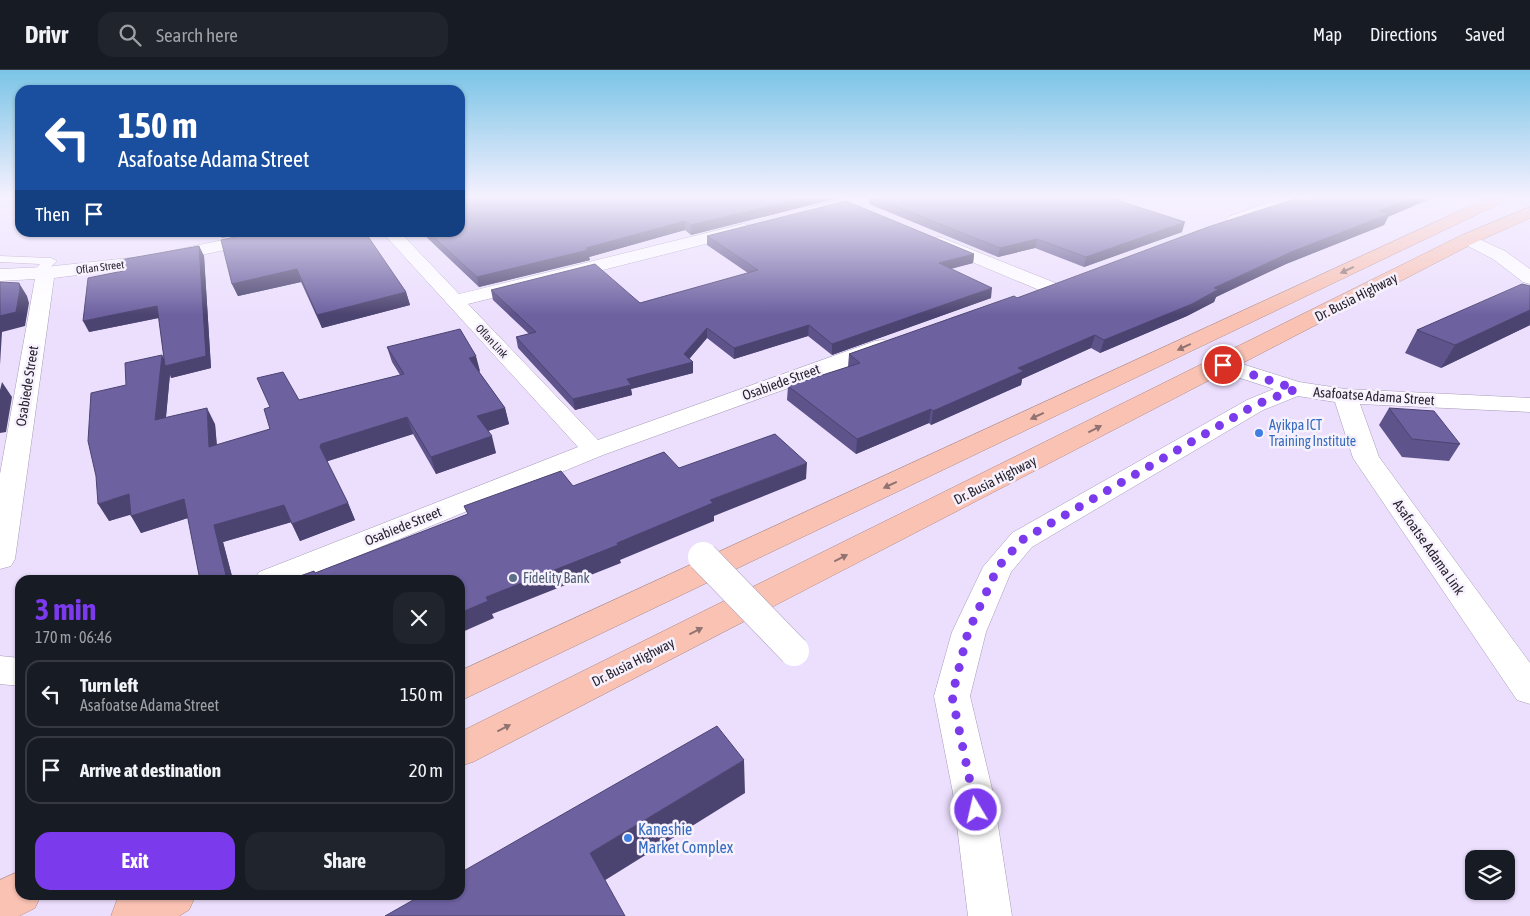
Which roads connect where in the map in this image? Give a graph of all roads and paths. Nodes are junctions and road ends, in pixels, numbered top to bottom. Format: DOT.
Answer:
graph roads {
  1 [pos="715,236"];
  2 [pos="928,236"];
  3 [pos="1418,236"];
  4 [pos="1476,236"];
  5 [pos="263,237"];
  6 [pos="395,237"];
  7 [pos="1468,240"];
  8 [pos="0,259"];
  9 [pos="41,273"];
  10 [pos="0,275"];
  11 [pos="1530,278"];
  12 [pos="1021,297"];
  13 [pos="455,301"];
  14 [pos="900,340"];
  15 [pos="1223,365"];
  16 [pos="1296,389"];
  17 [pos="1345,396"];
  18 [pos="1530,405"];
  19 [pos="594,450"];
  20 [pos="703,557"];
  21 [pos="0,560"];
  22 [pos="282,575"];
  23 [pos="794,651"];
  24 [pos="0,670"];
  25 [pos="15,672"];
  26 [pos="465,684"];
  27 [pos="1530,690"];
  28 [pos="465,747"];
  29 [pos="15,895"];
  30 [pos="164,900"];
  31 [pos="0,902"];
  32 [pos="133,916"];
  33 [pos="990,916"];
  1 -- 13 [label="street"];
  2 -- 12 [label="street"];
  3 -- 26 [label="highway, Dr. Busia Highway, one-way"];
  4 -- 7 [label="highway, Dr. Busia Highway"];
  5 -- 9 [label="street, Oflan Street"];
  6 -- 13 [label="street, Oflan Link"];
  7 -- 11 [label="street"];
  7 -- 15 [label="highway, Dr. Busia Highway"];
  8 -- 9 [label="lane"];
  9 -- 10 [label="street, Oflan Street"];
  9 -- 21 [label="street, Osabiede Street"];
  13 -- 19 [label="street, Oflan Link"];
  14 -- 19 [label="street, Osabiede Street"];
  15 -- 16 [label="street, Asafoatse Adama Street"];
  28 -- 15 [label="highway, Dr. Busia Highway, one-way"];
  16 -- 17 [label="street, Asafoatse Adama Street"];
  16 -- 33 [label="street"];
  17 -- 18 [label="street, Asafoatse Adama Street"];
  17 -- 27 [label="street, Asafoatse Adama Link"];
  19 -- 22 [label="street, Osabiede Street"];
  20 -- 23 [label="street, bridge"];
  24 -- 25 [label="street"];
  29 -- 31 [label="highway"];
  30 -- 32 [label="highway"];
}
